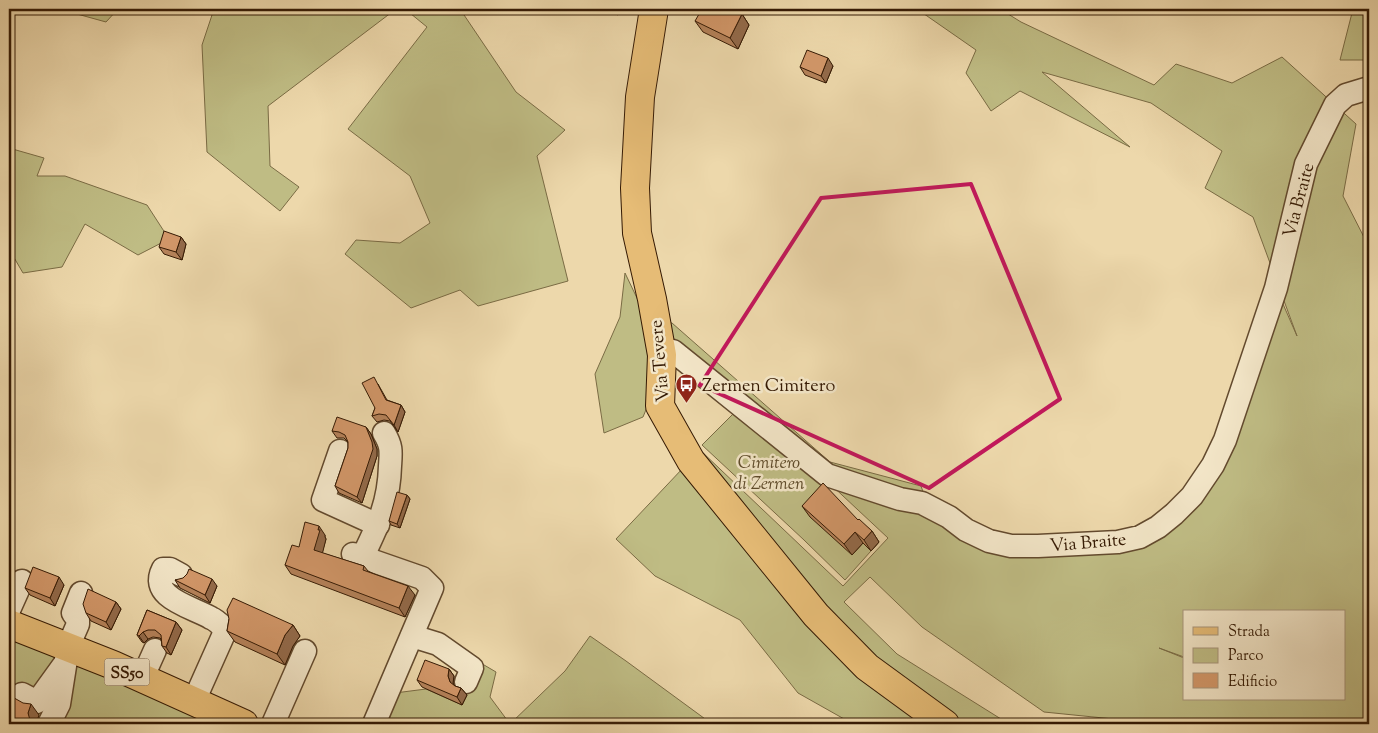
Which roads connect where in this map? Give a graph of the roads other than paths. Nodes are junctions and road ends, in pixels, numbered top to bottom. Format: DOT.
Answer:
graph roads {
  1 [pos="654,9"];
  2 [pos="1369,88"];
  3 [pos="661,350"];
  4 [pos="384,433"];
  5 [pos="340,451"];
  6 [pos="378,525"];
  7 [pos="181,576"];
  8 [pos="22,581"];
  9 [pos="81,593"];
  10 [pos="9,610"];
  11 [pos="9,624"];
  12 [pos="412,636"];
  13 [pos="155,650"];
  14 [pos="305,651"];
  15 [pos="66,655"];
  16 [pos="142,678"];
  17 [pos="466,682"];
  18 [pos="22,694"];
  19 [pos="194,702"];
  20 [pos="48,724"];
  21 [pos="244,724"];
  22 [pos="273,724"];
  23 [pos="374,724"];
  24 [pos="946,724"];
  1 -- 3 [label="main road, Via Tevere"];
  2 -- 3 [label="street, Via Braite"];
  3 -- 24 [label="main road, Via Tevere"];
  4 -- 6 [label="street"];
  5 -- 6 [label="street"];
  6 -- 12 [label="street"];
  7 -- 19 [label="street"];
  8 -- 10 [label="street"];
  9 -- 15 [label="street"];
  11 -- 15 [label="main road, SS50"];
  12 -- 17 [label="street"];
  12 -- 23 [label="street"];
  13 -- 16 [label="street"];
  14 -- 22 [label="street"];
  15 -- 16 [label="main road, SS50"];
  15 -- 18 [label="street"];
  15 -- 20 [label="street"];
  16 -- 19 [label="main road, SS50"];
  19 -- 21 [label="main road, SS50"];
}
